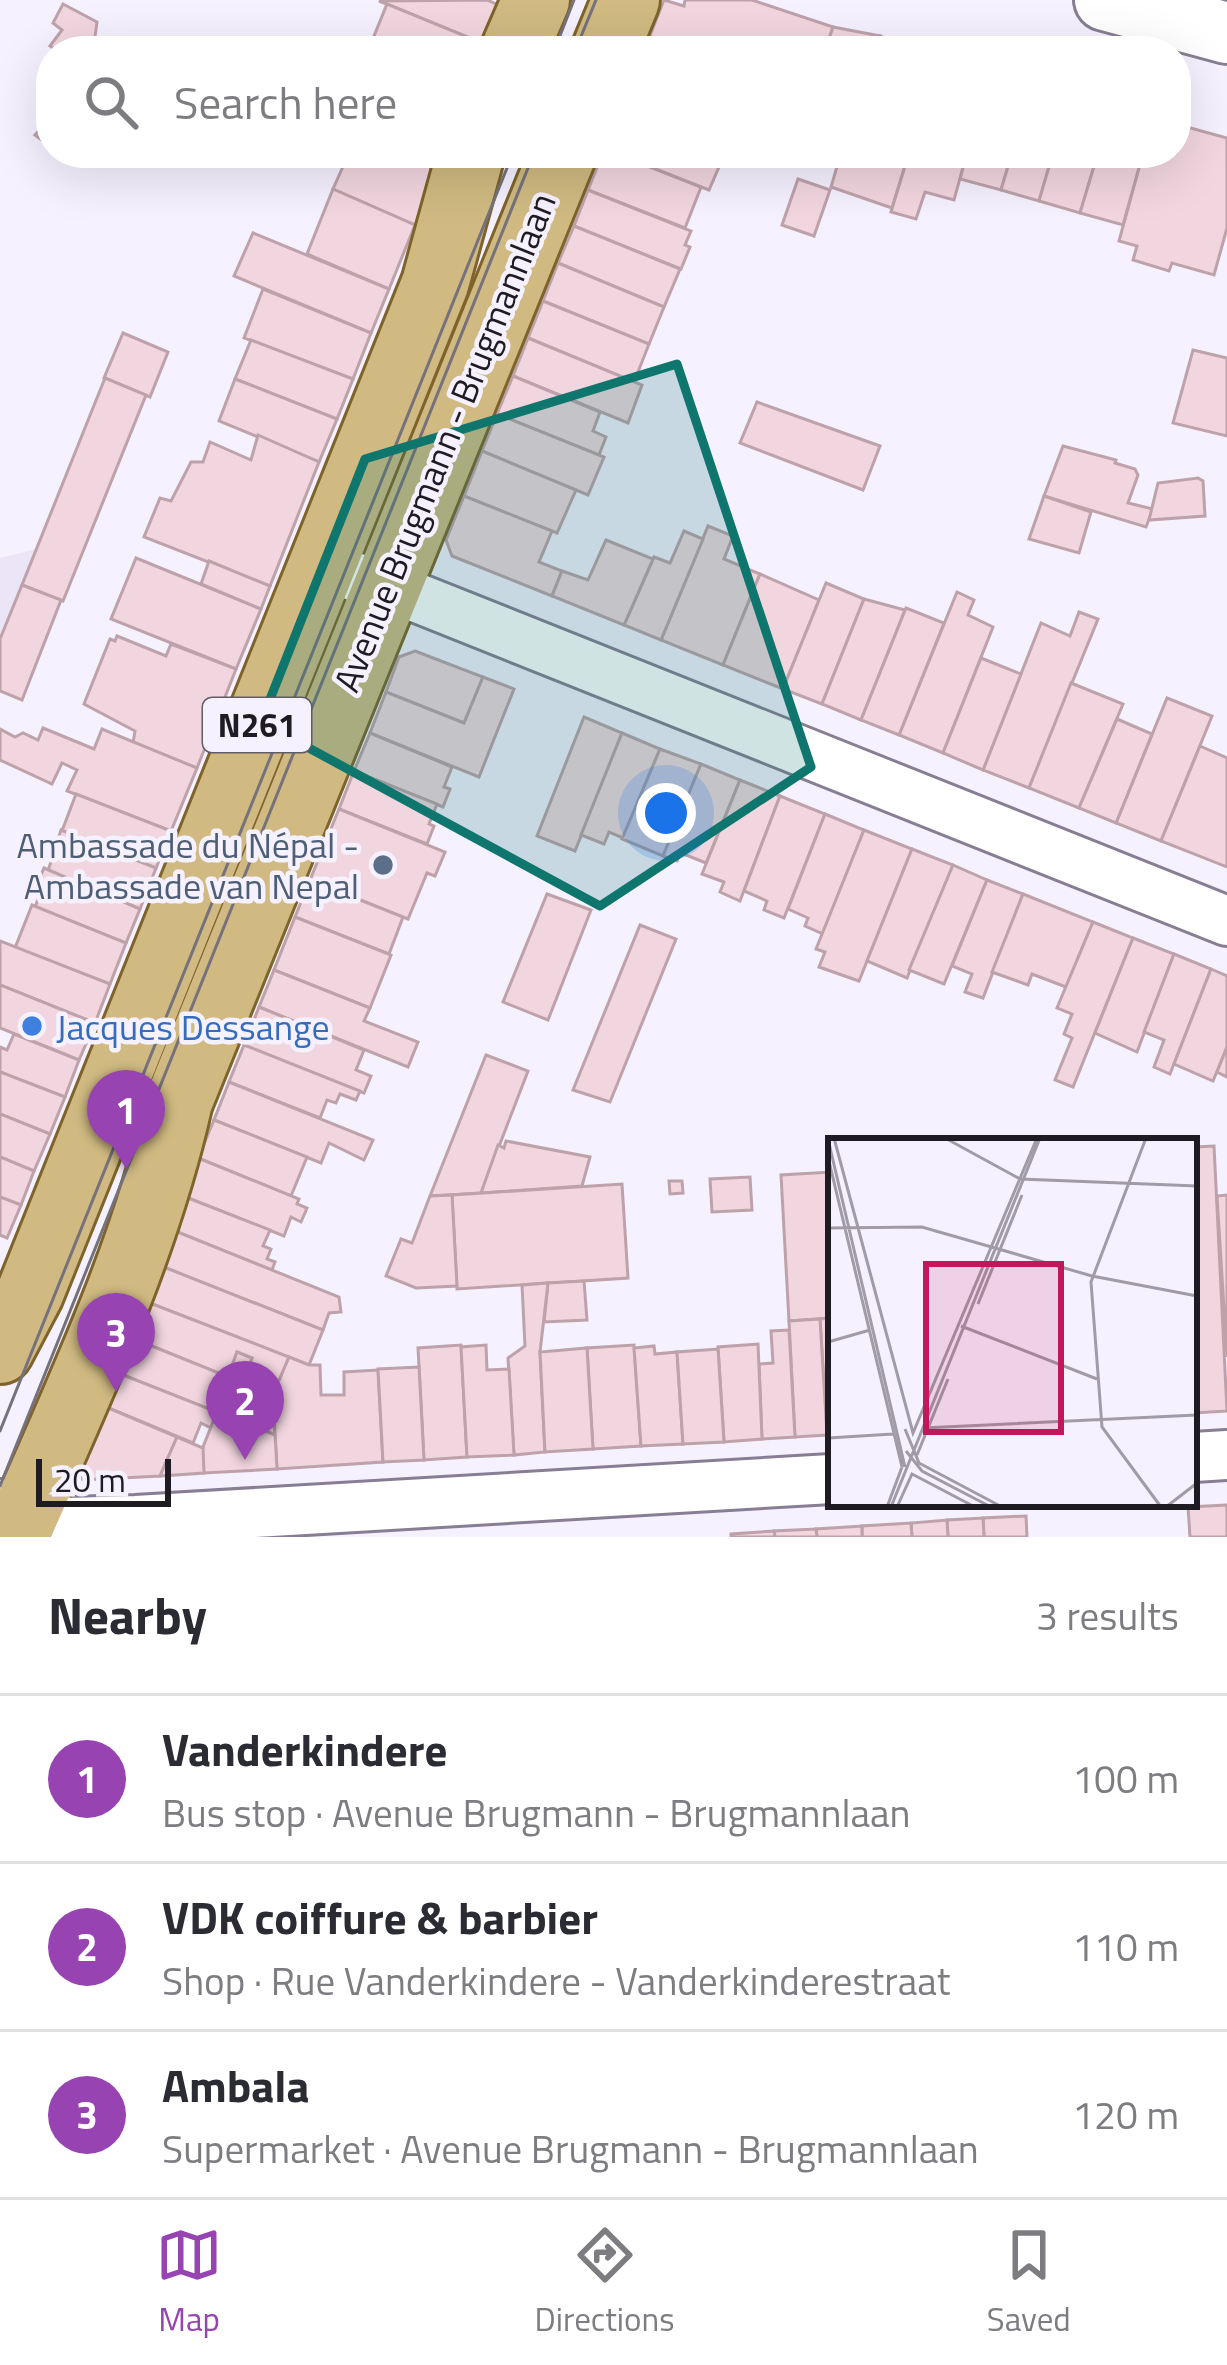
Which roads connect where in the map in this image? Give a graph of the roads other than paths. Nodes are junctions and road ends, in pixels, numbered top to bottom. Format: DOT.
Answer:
graph roads {
  1 [pos="536,0"];
  2 [pos="626,0"];
  3 [pos="1105,0"];
  4 [pos="1227,34"];
  5 [pos="520,36"];
  6 [pos="611,36"];
  7 [pos="467,168"];
  8 [pos="557,168"];
  9 [pos="321,566"];
  10 [pos="384,587"];
  11 [pos="1227,920"];
  12 [pos="0,1350"];
  13 [pos="1227,1455"];
  14 [pos="1197,1457"];
  15 [pos="828,1479"];
  16 [pos="14,1518"];
  1 -- 5 [label="main road"];
  2 -- 6 [label="main road"];
  3 -- 4 [label="street"];
  7 -- 9 [label="main road, Avenue Brugmann - Brugmannlaan / N261"];
  8 -- 10 [label="main road, Avenue Brugmann - Brugmannlaan / N261"];
  9 -- 10 [label="street"];
  9 -- 12 [label="main road, Avenue Brugmann - Brugmannlaan / N261"];
  10 -- 11 [label="street"];
  10 -- 16 [label="main road, Avenue Brugmann - Brugmannlaan / N261"];
  13 -- 14 [label="street"];
  15 -- 16 [label="street"];
}
